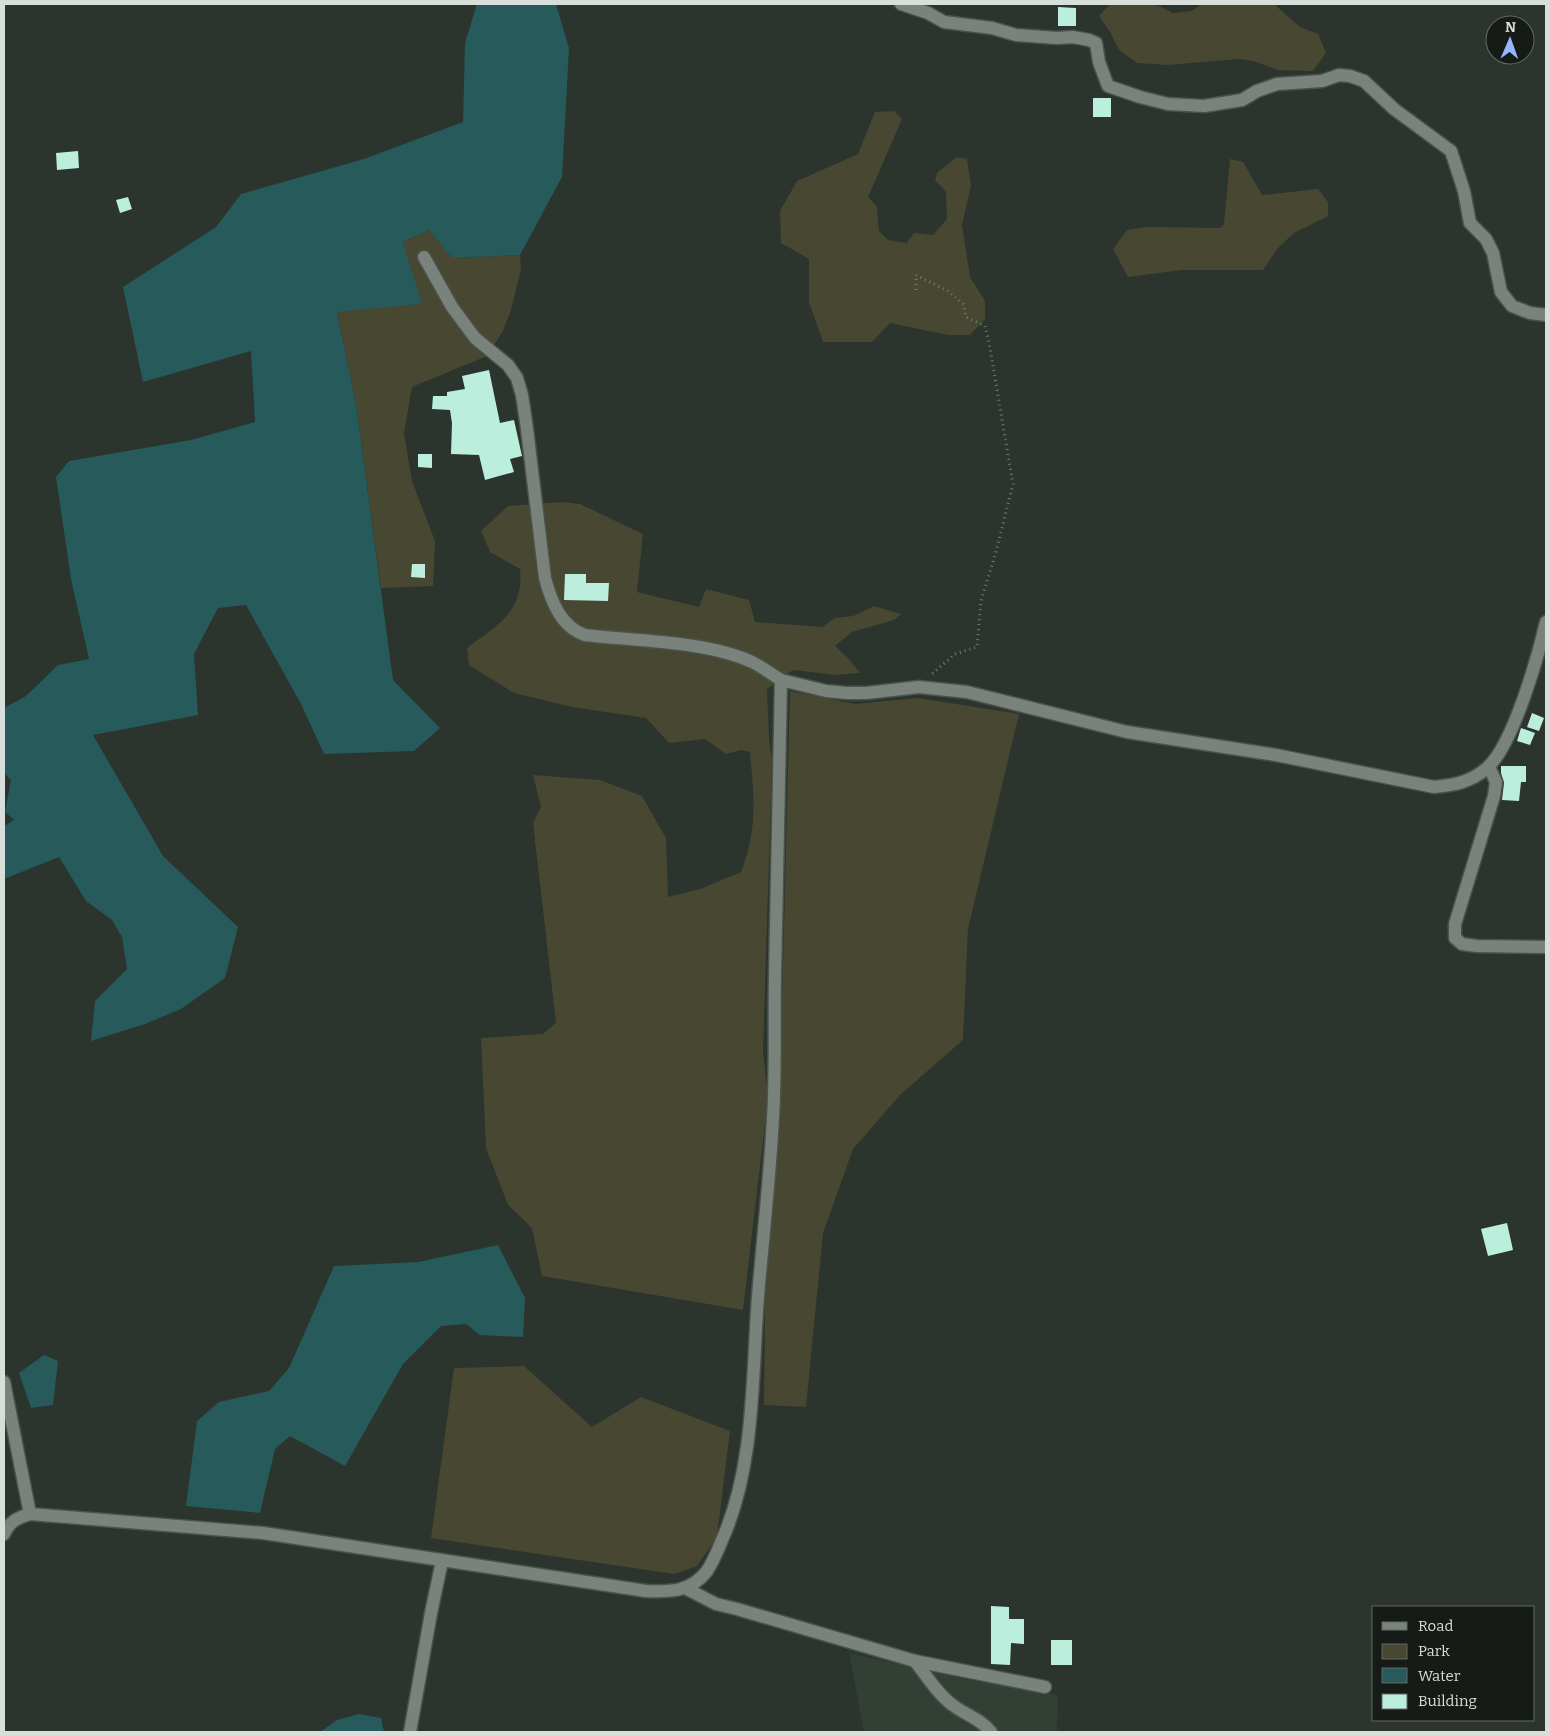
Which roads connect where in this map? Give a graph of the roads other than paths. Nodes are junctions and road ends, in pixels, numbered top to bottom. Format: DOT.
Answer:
graph roads {
  1 [pos="901,4"];
  2 [pos="424,257"];
  3 [pos="1546,315"];
  4 [pos="1546,622"];
  5 [pos="781,680"];
  6 [pos="1489,767"];
  7 [pos="1546,947"];
  8 [pos="4,1382"];
  9 [pos="30,1514"];
  10 [pos="4,1534"];
  11 [pos="442,1561"];
  12 [pos="685,1588"];
  13 [pos="915,1661"];
  14 [pos="1045,1687"];
  15 [pos="410,1732"];
  16 [pos="991,1732"];
  1 -- 3 [label="street"];
  2 -- 5 [label="street"];
  4 -- 6 [label="street"];
  5 -- 6 [label="street"];
  5 -- 12 [label="street"];
  6 -- 7 [label="street"];
  8 -- 9 [label="street"];
  9 -- 10 [label="street"];
  9 -- 11 [label="street"];
  11 -- 12 [label="street"];
  11 -- 15 [label="street"];
  12 -- 13 [label="street"];
  13 -- 14 [label="street"];
  13 -- 16 [label="street"];
}
